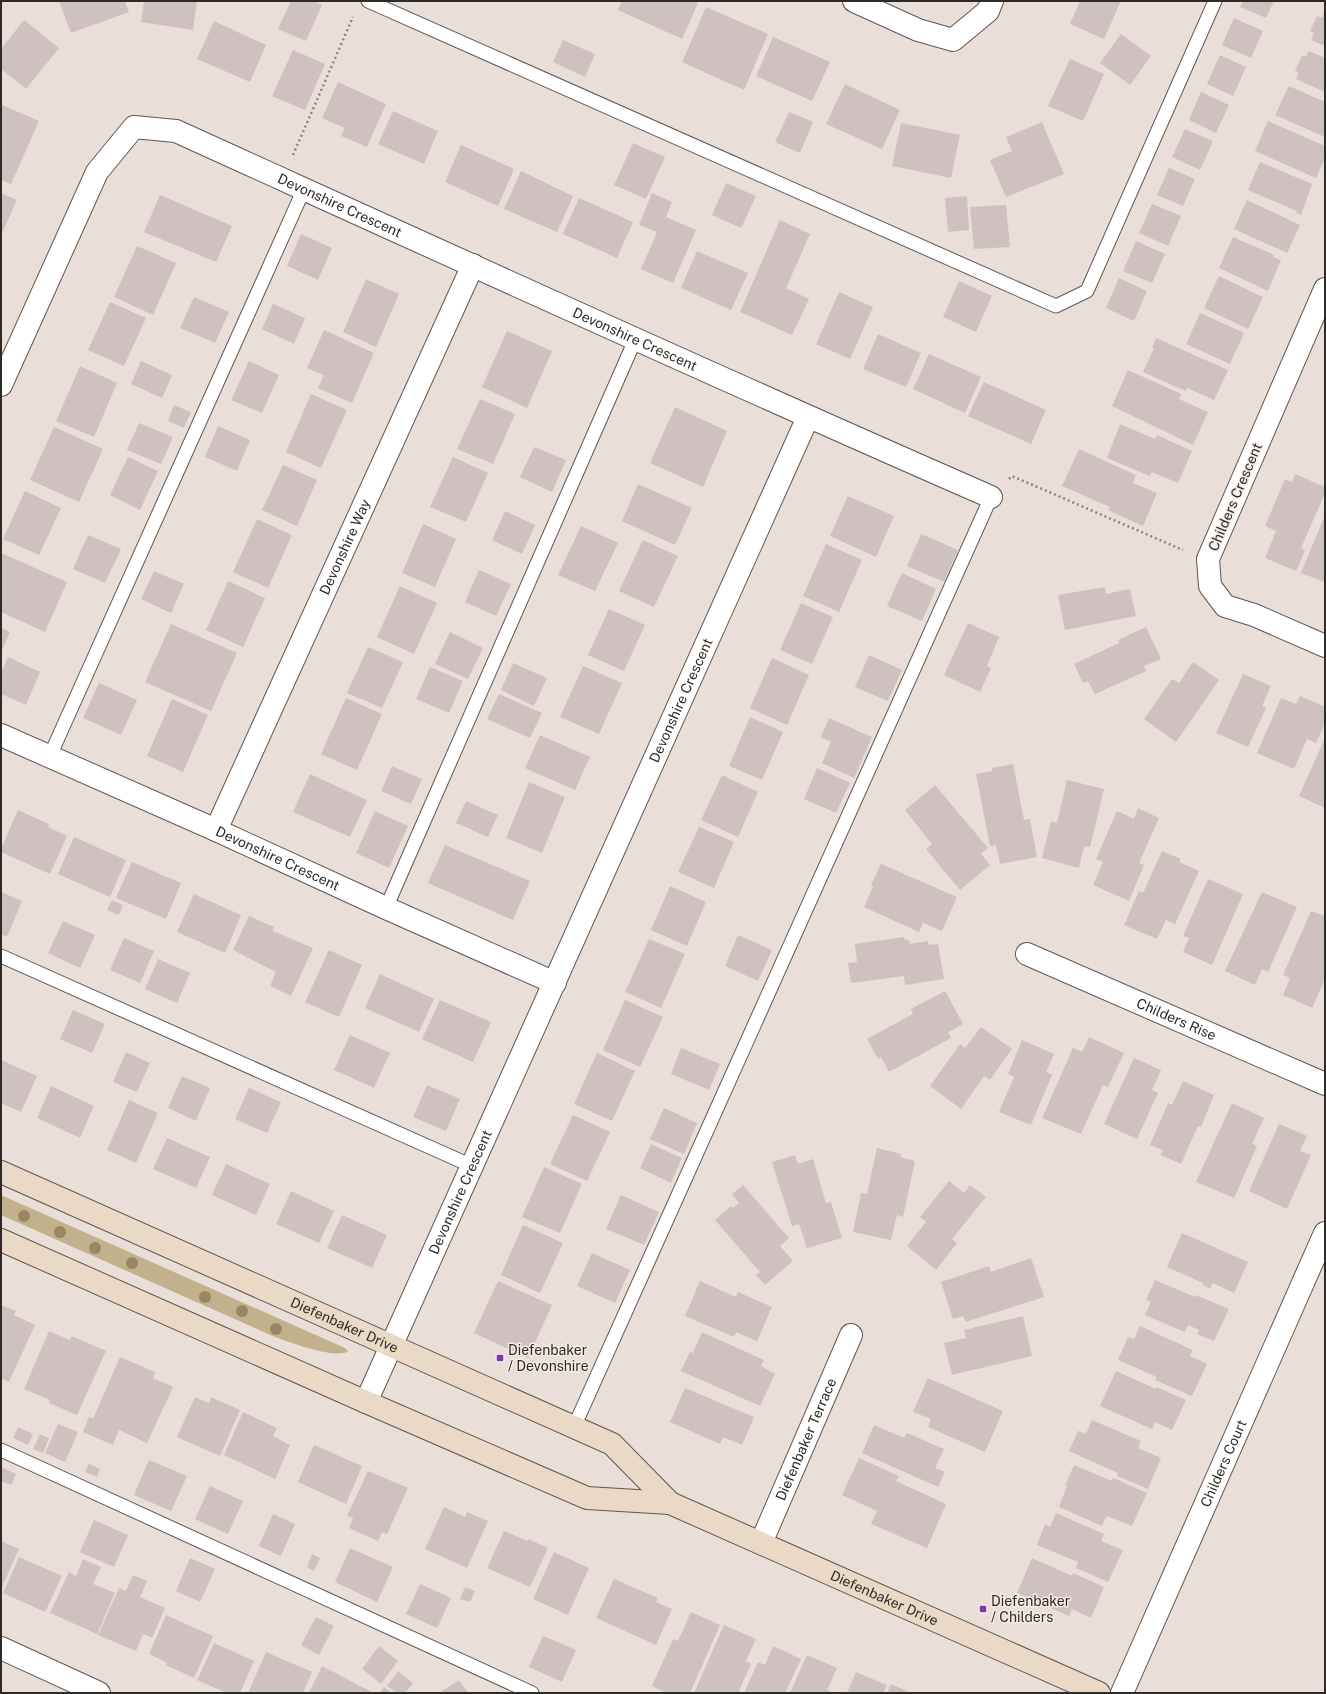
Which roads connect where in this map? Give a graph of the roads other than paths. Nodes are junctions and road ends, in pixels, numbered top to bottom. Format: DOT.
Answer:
graph roads {
  1 [pos="368,1"];
  2 [pos="854,1"];
  3 [pos="992,1"];
  4 [pos="1215,1"];
  5 [pos="304,189"];
  6 [pos="473,265"];
  7 [pos="1325,289"];
  8 [pos="635,340"];
  9 [pos="1,385"];
  10 [pos="808,417"];
  11 [pos="991,497"];
  12 [pos="1325,646"];
  13 [pos="1,735"];
  14 [pos="49,758"];
  15 [pos="216,830"];
  16 [pos="386,908"];
  17 [pos="1028,954"];
  18 [pos="1,956"];
  19 [pos="554,983"];
  20 [pos="1325,1084"];
  21 [pos="472,1166"];
  22 [pos="1,1172"];
  23 [pos="1325,1233"];
  24 [pos="1,1240"];
  25 [pos="851,1335"];
  26 [pos="392,1346"];
  27 [pos="366,1402"];
  28 [pos="574,1427"];
  29 [pos="1,1450"];
  30 [pos="670,1503"];
  31 [pos="761,1543"];
  32 [pos="1,1648"];
  33 [pos="99,1693"];
  34 [pos="532,1693"];
  35 [pos="1099,1693"];
  36 [pos="1122,1693"];
  1 -- 4 [label="lane"];
  2 -- 3 [label="street"];
  5 -- 6 [label="street, Devonshire Crescent"];
  5 -- 9 [label="street, Devonshire Crescent"];
  5 -- 14 [label="lane"];
  6 -- 8 [label="street, Devonshire Crescent"];
  6 -- 15 [label="street, Devonshire Way"];
  7 -- 12 [label="street, Childers Crescent"];
  8 -- 10 [label="street, Devonshire Crescent"];
  8 -- 16 [label="lane"];
  10 -- 11 [label="street, Devonshire Crescent"];
  10 -- 19 [label="street, Devonshire Crescent"];
  11 -- 28 [label="lane"];
  13 -- 14 [label="street, Devonshire Crescent"];
  14 -- 15 [label="street, Devonshire Crescent"];
  15 -- 16 [label="street, Devonshire Crescent"];
  16 -- 19 [label="street, Devonshire Crescent"];
  17 -- 20 [label="street, Childers Rise"];
  18 -- 21 [label="lane"];
  19 -- 21 [label="street, Devonshire Crescent"];
  21 -- 26 [label="street, Devonshire Crescent"];
  22 -- 26 [label="street, Diefenbaker Drive"];
  23 -- 36 [label="street, Childers Court"];
  24 -- 27 [label="street, Diefenbaker Drive"];
  25 -- 31 [label="street, Diefenbaker Terrace"];
  26 -- 27 [label="street, Devonshire Crescent"];
  26 -- 28 [label="street, Diefenbaker Drive"];
  27 -- 30 [label="street, Diefenbaker Drive"];
  28 -- 30 [label="street, Diefenbaker Drive"];
  29 -- 34 [label="lane"];
  30 -- 31 [label="street, Diefenbaker Drive"];
  31 -- 35 [label="street, Diefenbaker Drive"];
  32 -- 33 [label="street"];
}
